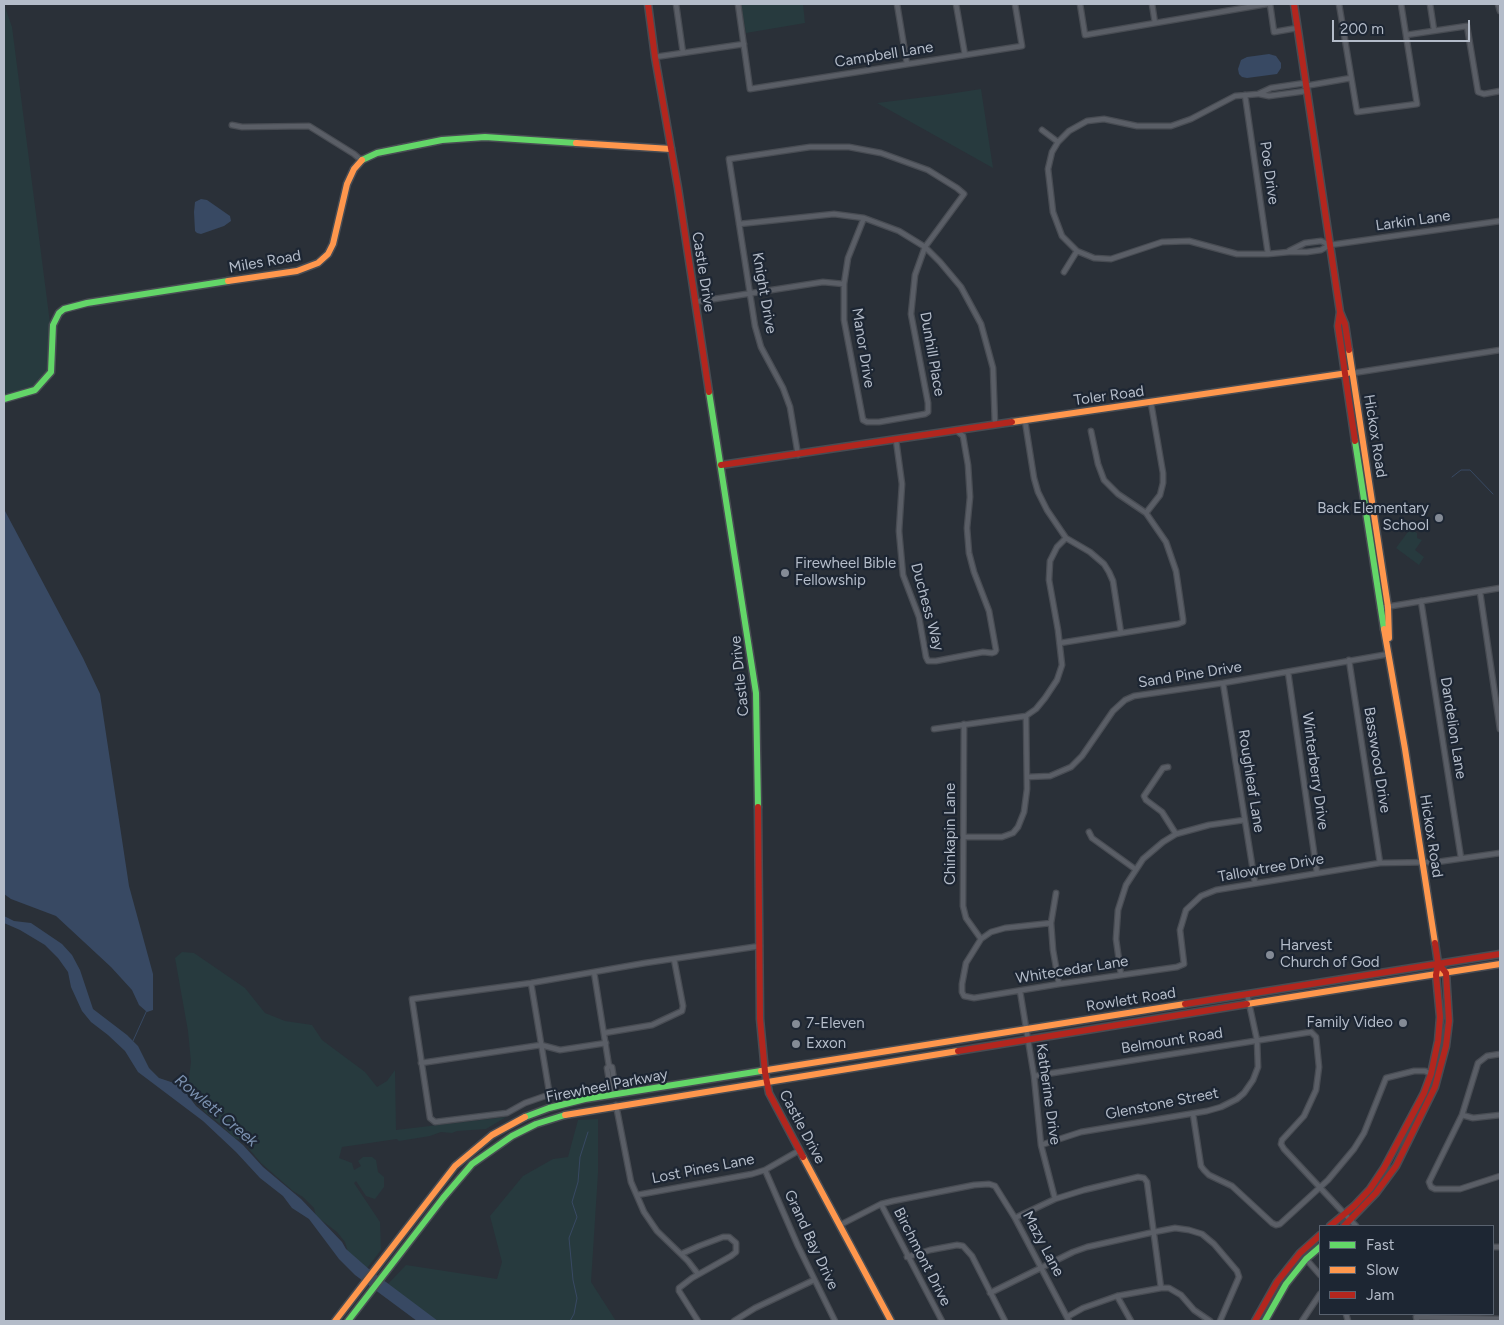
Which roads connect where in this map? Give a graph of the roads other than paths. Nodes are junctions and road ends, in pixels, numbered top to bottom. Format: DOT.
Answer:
graph roads {
  1 [pos="648,4"];
  2 [pos="676,4"];
  3 [pos="738,4"];
  4 [pos="897,4"];
  5 [pos="956,4"];
  6 [pos="1015,4"];
  7 [pos="1080,4"];
  8 [pos="1152,4"];
  9 [pos="1268,4"];
  10 [pos="1294,4"];
  11 [pos="1339,4"];
  12 [pos="1401,4"];
  13 [pos="1430,4"];
  14 [pos="1498,4"];
  15 [pos="1500,11"];
  16 [pos="1155,23"];
  17 [pos="1297,28"];
  18 [pos="1434,30"];
  19 [pos="1406,35"];
  20 [pos="744,44"];
  21 [pos="683,53"];
  22 [pos="965,55"];
  23 [pos="655,57"];
  24 [pos="907,64"];
  25 [pos="1351,78"];
  26 [pos="1305,86"];
  27 [pos="1500,91"];
  28 [pos="1258,94"];
  29 [pos="1246,95"];
  30 [pos="232,125"];
  31 [pos="1042,130"];
  32 [pos="1058,142"];
  33 [pos="671,149"];
  34 [pos="728,159"];
  35 [pos="361,160"];
  36 [pos="864,218"];
  37 [pos="1500,221"];
  38 [pos="739,224"];
  39 [pos="1330,245"];
  40 [pos="925,247"];
  41 [pos="1077,250"];
  42 [pos="1289,252"];
  43 [pos="1268,254"];
  44 [pos="1064,272"];
  45 [pos="844,284"];
  46 [pos="751,293"];
  47 [pos="695,302"];
  48 [pos="1340,312"];
  49 [pos="1500,350"];
  50 [pos="1353,372"];
  51 [pos="1345,374"];
  52 [pos="4,399"];
  53 [pos="1151,403"];
  54 [pos="897,418"];
  55 [pos="1025,421"];
  56 [pos="995,425"];
  57 [pos="957,431"];
  58 [pos="1091,431"];
  59 [pos="896,440"];
  60 [pos="798,455"];
  61 [pos="721,465"];
  62 [pos="1371,488"];
  63 [pos="1363,490"];
  64 [pos="1364,502"];
  65 [pos="1146,513"];
  66 [pos="1066,538"];
  67 [pos="1380,549"];
  68 [pos="1500,588"];
  69 [pos="1480,592"];
  70 [pos="1421,601"];
  71 [pos="1388,607"];
  72 [pos="1380,608"];
  73 [pos="1121,633"];
  74 [pos="1060,643"];
  75 [pos="1389,654"];
  76 [pos="1349,660"];
  77 [pos="1288,672"];
  78 [pos="1223,683"];
  79 [pos="1026,716"];
  80 [pos="964,724"];
  81 [pos="934,729"];
  82 [pos="1500,729"];
  83 [pos="1168,767"];
  84 [pos="1027,777"];
  85 [pos="1244,820"];
  86 [pos="1089,832"];
  87 [pos="1176,834"];
  88 [pos="964,837"];
  89 [pos="1500,853"];
  90 [pos="1461,858"];
  91 [pos="1380,863"];
  92 [pos="1422,864"];
  93 [pos="1135,869"];
  94 [pos="1317,873"];
  95 [pos="1254,883"];
  96 [pos="1056,893"];
  97 [pos="1051,922"];
  98 [pos="981,939"];
  99 [pos="760,946"];
  100 [pos="1500,954"];
  101 [pos="674,959"];
  102 [pos="1438,963"];
  103 [pos="1184,964"];
  104 [pos="1500,964"];
  105 [pos="594,972"];
  106 [pos="1446,973"];
  107 [pos="1120,975"];
  108 [pos="1436,975"];
  109 [pos="531,983"];
  110 [pos="1059,984"];
  111 [pos="1020,991"];
  112 [pos="1247,994"];
  113 [pos="1250,1005"];
  114 [pos="1440,1026"];
  115 [pos="1448,1027"];
  116 [pos="1026,1029"];
  117 [pos="604,1033"];
  118 [pos="1028,1039"];
  119 [pos="1257,1040"];
  120 [pos="606,1043"];
  121 [pos="541,1045"];
  122 [pos="926,1046"];
  123 [pos="1500,1054"];
  124 [pos="927,1056"];
  125 [pos="421,1062"];
  126 [pos="765,1072"];
  127 [pos="1431,1074"];
  128 [pos="1034,1076"];
  129 [pos="767,1080"];
  130 [pos="655,1088"];
  131 [pos="613,1092"];
  132 [pos="616,1105"];
  133 [pos="1193,1114"];
  134 [pos="1462,1115"];
  135 [pos="1500,1115"];
  136 [pos="1040,1145"];
  137 [pos="800,1150"];
  138 [pos="765,1170"];
  139 [pos="1500,1176"];
  140 [pos="1320,1188"];
  141 [pos="637,1195"];
  142 [pos="1055,1199"];
  143 [pos="881,1204"];
  144 [pos="1344,1214"];
  145 [pos="1015,1218"];
  146 [pos="1350,1221"];
  147 [pos="840,1225"];
  148 [pos="1331,1225"];
  149 [pos="1345,1225"];
  150 [pos="1355,1225"];
  151 [pos="1154,1232"];
  152 [pos="1319,1236"];
  153 [pos="1319,1248"];
  154 [pos="681,1254"];
  155 [pos="907,1257"];
  156 [pos="1306,1259"];
  157 [pos="1041,1268"];
  158 [pos="698,1274"];
  159 [pos="1319,1275"];
  160 [pos="814,1280"];
  161 [pos="1161,1288"];
  162 [pos="990,1293"];
  163 [pos="1118,1296"];
  164 [pos="1319,1296"];
  165 [pos="1500,1318"];
  166 [pos="1068,1319"];
  167 [pos="1416,1319"];
  168 [pos="335,1321"];
  169 [pos="348,1321"];
  170 [pos="698,1321"];
  171 [pos="734,1321"];
  172 [pos="835,1321"];
  173 [pos="891,1321"];
  174 [pos="942,1321"];
  175 [pos="1005,1321"];
  176 [pos="1131,1321"];
  177 [pos="1210,1321"];
  178 [pos="1220,1321"];
  179 [pos="1255,1321"];
  180 [pos="1265,1321"];
  181 [pos="1302,1321"];
  1 -- 23 [label="street, Castle Drive"];
  2 -- 21 [label="street"];
  3 -- 20 [label="street"];
  4 -- 24 [label="street"];
  5 -- 22 [label="street"];
  6 -- 22 [label="street, Campbell Lane"];
  7 -- 16 [label="street"];
  8 -- 16 [label="street"];
  9 -- 16 [label="street"];
  9 -- 17 [label="street"];
  10 -- 17 [label="street, Hickox Road"];
  11 -- 25 [label="street"];
  12 -- 19 [label="street"];
  13 -- 18 [label="street"];
  14 -- 15 [label="street"];
  17 -- 26 [label="street, Hickox Road"];
  18 -- 19 [label="street"];
  18 -- 27 [label="street"];
  19 -- 25 [label="street"];
  20 -- 21 [label="street"];
  20 -- 24 [label="street, Campbell Lane"];
  21 -- 23 [label="street"];
  22 -- 24 [label="street, Campbell Lane"];
  23 -- 33 [label="street, Castle Drive"];
  25 -- 26 [label="street"];
  26 -- 28 [label="street"];
  26 -- 28 [label="street"];
  26 -- 39 [label="street, Hickox Road"];
  28 -- 29 [label="street"];
  29 -- 32 [label="street"];
  29 -- 43 [label="street, Poe Drive"];
  30 -- 35 [label="street"];
  31 -- 32 [label="street"];
  32 -- 41 [label="street"];
  33 -- 35 [label="street"];
  33 -- 47 [label="street, Castle Drive"];
  34 -- 38 [label="street, Knight Drive"];
  34 -- 40 [label="street, Dunhill Place"];
  35 -- 52 [label="street, Miles Road"];
  36 -- 38 [label="street"];
  36 -- 40 [label="street"];
  36 -- 45 [label="street, Manor Drive"];
  37 -- 39 [label="street, Larkin Lane"];
  38 -- 46 [label="street, Knight Drive"];
  39 -- 42 [label="street"];
  39 -- 42 [label="street"];
  39 -- 48 [label="street, Hickox Road"];
  40 -- 54 [label="street, Dunhill Place"];
  40 -- 56 [label="street"];
  41 -- 43 [label="street"];
  41 -- 44 [label="street"];
  42 -- 43 [label="street"];
  45 -- 46 [label="street"];
  45 -- 54 [label="street, Manor Drive"];
  46 -- 47 [label="street"];
  46 -- 60 [label="street, Knight Drive"];
  47 -- 61 [label="street, Castle Drive"];
  48 -- 50 [label="street, Hickox Road"];
  48 -- 51 [label="street, Hickox Road"];
  49 -- 50 [label="street, Toler Road"];
  50 -- 51 [label="street, Toler Road"];
  50 -- 62 [label="street, Hickox Road"];
  51 -- 53 [label="street, Toler Road"];
  51 -- 63 [label="street, Hickox Road"];
  53 -- 55 [label="street, Toler Road"];
  53 -- 65 [label="street"];
  55 -- 56 [label="street, Toler Road"];
  55 -- 66 [label="street"];
  56 -- 57 [label="street, Toler Road"];
  57 -- 59 [label="street, Toler Road"];
  57 -- 59 [label="street, Duchess Way"];
  58 -- 65 [label="street"];
  59 -- 60 [label="street, Toler Road"];
  60 -- 61 [label="street, Toler Road"];
  61 -- 99 [label="street, Castle Drive"];
  62 -- 63 [label="street"];
  62 -- 67 [label="street, Hickox Road"];
  63 -- 64 [label="street, Hickox Road"];
  64 -- 67 [label="street"];
  64 -- 72 [label="street, Hickox Road"];
  65 -- 73 [label="street"];
  66 -- 73 [label="street"];
  66 -- 74 [label="street"];
  67 -- 71 [label="street, Hickox Road"];
  68 -- 69 [label="street"];
  69 -- 70 [label="street"];
  69 -- 82 [label="street"];
  70 -- 71 [label="street"];
  70 -- 90 [label="street, Dandelion Lane"];
  71 -- 72 [label="street"];
  71 -- 75 [label="street, Hickox Road"];
  72 -- 75 [label="street, Hickox Road"];
  73 -- 74 [label="street"];
  74 -- 79 [label="street"];
  75 -- 76 [label="street, Sand Pine Drive"];
  75 -- 92 [label="street, Hickox Road"];
  76 -- 77 [label="street, Sand Pine Drive"];
  76 -- 91 [label="street, Basswood Drive"];
  77 -- 78 [label="street, Sand Pine Drive"];
  77 -- 94 [label="street, Winterberry Drive"];
  78 -- 84 [label="street, Sand Pine Drive"];
  78 -- 85 [label="street, Roughleaf Lane"];
  79 -- 80 [label="street"];
  79 -- 84 [label="street"];
  80 -- 81 [label="street"];
  80 -- 88 [label="street, Chinkapin Lane"];
  83 -- 87 [label="street"];
  84 -- 88 [label="street"];
  85 -- 87 [label="street"];
  85 -- 95 [label="street, Roughleaf Lane"];
  86 -- 93 [label="street"];
  87 -- 93 [label="street"];
  88 -- 98 [label="street, Chinkapin Lane"];
  89 -- 90 [label="street, Tallowtree Drive"];
  90 -- 92 [label="street, Tallowtree Drive"];
  91 -- 92 [label="street, Tallowtree Drive"];
  91 -- 94 [label="street, Tallowtree Drive"];
  92 -- 102 [label="street, Hickox Road"];
  93 -- 107 [label="street"];
  94 -- 95 [label="street, Tallowtree Drive"];
  95 -- 103 [label="street, Tallowtree Drive"];
  96 -- 97 [label="street"];
  97 -- 98 [label="street"];
  97 -- 110 [label="street"];
  98 -- 111 [label="street, Whitecedar Lane"];
  99 -- 101 [label="street"];
  99 -- 126 [label="street, Castle Drive"];
  100 -- 102 [label="street, Rowlett Road"];
  101 -- 105 [label="street"];
  101 -- 117 [label="street"];
  102 -- 106 [label="street, Hickox Road"];
  102 -- 108 [label="street, Hickox Road"];
  102 -- 112 [label="street, Rowlett Road"];
  103 -- 107 [label="street, Whitecedar Lane"];
  104 -- 106 [label="street, Rowlett Road"];
  105 -- 109 [label="street"];
  105 -- 117 [label="street"];
  106 -- 108 [label="street, Rowlett Road"];
  106 -- 115 [label="street"];
  107 -- 110 [label="street, Whitecedar Lane"];
  108 -- 113 [label="street, Rowlett Road"];
  108 -- 114 [label="street, Hickox Road"];
  109 -- 121 [label="street"];
  109 -- 125 [label="street"];
  110 -- 111 [label="street, Whitecedar Lane"];
  111 -- 116 [label="street, Katherine Drive"];
  112 -- 113 [label="street, Glenstone Street"];
  112 -- 116 [label="street, Rowlett Road"];
  113 -- 118 [label="street, Rowlett Road"];
  113 -- 119 [label="street, Glenstone Street"];
  114 -- 115 [label="street"];
  114 -- 127 [label="street, Hickox Road"];
  115 -- 146 [label="street"];
  116 -- 118 [label="street, Katherine Drive"];
  116 -- 122 [label="street, Rowlett Road"];
  117 -- 120 [label="street"];
  118 -- 124 [label="street, Rowlett Road"];
  118 -- 128 [label="street, Katherine Drive"];
  119 -- 128 [label="street, Belmount Road"];
  119 -- 133 [label="street, Glenstone Street"];
  119 -- 140 [label="street, Belmount Road"];
  120 -- 121 [label="street"];
  120 -- 131 [label="street"];
  121 -- 125 [label="street"];
  121 -- 125 [label="street"];
  122 -- 124 [label="street"];
  122 -- 126 [label="street, Rowlett Road"];
  123 -- 134 [label="street"];
  124 -- 129 [label="street, Rowlett Road"];
  126 -- 129 [label="street, Castle Drive"];
  126 -- 130 [label="street, Firewheel Parkway"];
  127 -- 140 [label="street"];
  127 -- 144 [label="street, Hickox Road"];
  128 -- 136 [label="street, Katherine Drive"];
  129 -- 132 [label="street, Firewheel Parkway"];
  129 -- 137 [label="street, Castle Drive"];
  130 -- 131 [label="street, Firewheel Parkway"];
  130 -- 132 [label="street"];
  131 -- 168 [label="street, Firewheel Parkway"];
  132 -- 141 [label="street"];
  132 -- 169 [label="street, Firewheel Parkway"];
  133 -- 136 [label="street, Glenstone Street"];
  133 -- 140 [label="street"];
  134 -- 135 [label="street"];
  134 -- 139 [label="street"];
  136 -- 142 [label="street, Katherine Drive"];
  137 -- 138 [label="street, Lost Pines Lane"];
  137 -- 147 [label="street, Castle Drive"];
  138 -- 141 [label="street, Lost Pines Lane"];
  138 -- 160 [label="street, Grand Bay Drive"];
  140 -- 144 [label="street"];
  141 -- 154 [label="street"];
  142 -- 145 [label="street"];
  142 -- 151 [label="street"];
  143 -- 145 [label="street, Mazy Lane"];
  143 -- 147 [label="street"];
  143 -- 155 [label="street, Birchmont Drive"];
  144 -- 146 [label="street"];
  144 -- 148 [label="street, Hickox Road"];
  145 -- 157 [label="street, Mazy Lane"];
  146 -- 149 [label="street"];
  146 -- 150 [label="street"];
  147 -- 173 [label="street, Castle Drive"];
  151 -- 157 [label="street"];
  151 -- 161 [label="street"];
  151 -- 178 [label="street"];
  152 -- 179 [label="street"];
  153 -- 156 [label="street"];
  154 -- 158 [label="street"];
  154 -- 158 [label="street"];
  155 -- 162 [label="street"];
  155 -- 174 [label="street, Birchmont Drive"];
  156 -- 159 [label="street"];
  156 -- 180 [label="street"];
  157 -- 162 [label="street"];
  157 -- 166 [label="street, Mazy Lane"];
  158 -- 170 [label="street"];
  160 -- 171 [label="street"];
  160 -- 172 [label="street, Grand Bay Drive"];
  161 -- 163 [label="street"];
  161 -- 177 [label="street"];
  162 -- 175 [label="street"];
  163 -- 166 [label="street"];
  163 -- 176 [label="street"];
  164 -- 181 [label="street"];
  165 -- 167 [label="street"];
}
